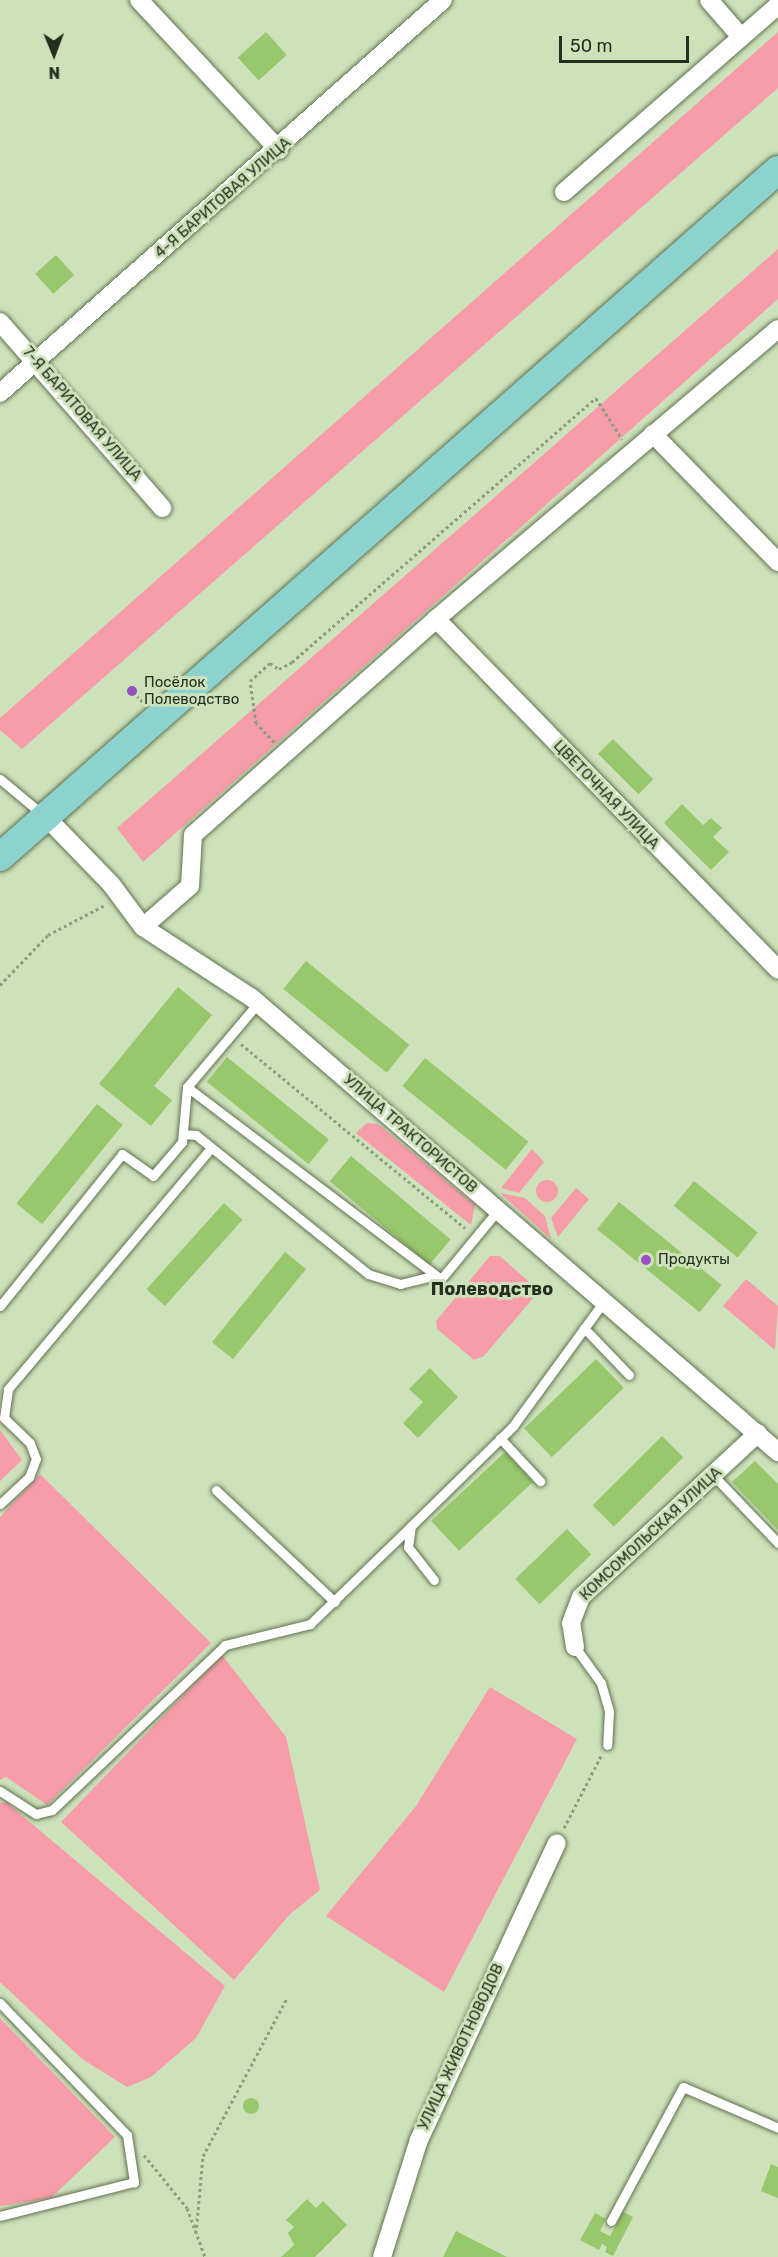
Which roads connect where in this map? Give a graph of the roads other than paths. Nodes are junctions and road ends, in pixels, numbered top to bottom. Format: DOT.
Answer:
graph roads {
  1 [pos="139,0"];
  2 [pos="443,0"];
  3 [pos="709,0"];
  4 [pos="778,4"];
  5 [pos="741,37"];
  6 [pos="279,150"];
  7 [pos="778,170"];
  8 [pos="564,192"];
  9 [pos="0,322"];
  10 [pos="778,329"];
  11 [pos="38,360"];
  12 [pos="0,393"];
  13 [pos="653,434"];
  14 [pos="162,508"];
  15 [pos="778,562"];
  16 [pos="436,619"];
  17 [pos="0,778"];
  18 [pos="46,817"];
  19 [pos="0,857"];
  20 [pos="143,927"];
  21 [pos="778,970"];
  22 [pos="258,1002"];
  23 [pos="187,1087"];
  24 [pos="183,1134"];
  25 [pos="211,1148"];
  26 [pos="498,1210"];
  27 [pos="435,1275"];
  28 [pos="604,1301"];
  29 [pos="0,1306"];
  30 [pos="584,1328"];
  31 [pos="628,1375"];
  32 [pos="758,1433"];
  33 [pos="500,1438"];
  34 [pos="778,1452"];
  35 [pos="713,1475"];
  36 [pos="540,1480"];
  37 [pos="216,1490"];
  38 [pos="0,1504"];
  39 [pos="411,1526"];
  40 [pos="778,1543"];
  41 [pos="435,1580"];
  42 [pos="334,1602"];
  43 [pos="575,1647"];
  44 [pos="606,1745"];
  45 [pos="0,1791"];
  46 [pos="557,1843"];
  47 [pos="0,2002"];
  48 [pos="778,2128"];
  49 [pos="0,2217"];
  50 [pos="611,2221"];
  51 [pos="382,2257"];
  1 -- 6 [label="street"];
  2 -- 6 [label="street, 4-Я БАРИТОВАЯ УЛИЦА"];
  3 -- 5 [label="street"];
  4 -- 5 [label="street"];
  5 -- 8 [label="street"];
  6 -- 11 [label="street, 4-Я БАРИТОВАЯ УЛИЦА"];
  7 -- 18 [label="main road"];
  9 -- 11 [label="street, 7-Я БАРИТОВАЯ УЛИЦА"];
  10 -- 13 [label="street"];
  11 -- 12 [label="street, 4-Я БАРИТОВАЯ УЛИЦА"];
  11 -- 14 [label="street, 7-Я БАРИТОВАЯ УЛИЦА"];
  13 -- 15 [label="street"];
  13 -- 16 [label="street"];
  16 -- 20 [label="street"];
  16 -- 21 [label="street, ЦВЕТОЧНАЯ УЛИЦА"];
  17 -- 18 [label="lane"];
  18 -- 19 [label="main road"];
  18 -- 20 [label="street, УЛИЦА ТРАКТОРИСТОВ"];
  20 -- 22 [label="street, УЛИЦА ТРАКТОРИСТОВ"];
  22 -- 23 [label="lane"];
  22 -- 26 [label="street, УЛИЦА ТРАКТОРИСТОВ"];
  23 -- 24 [label="lane"];
  23 -- 27 [label="lane"];
  24 -- 25 [label="lane"];
  24 -- 29 [label="lane"];
  25 -- 27 [label="lane"];
  25 -- 38 [label="lane"];
  26 -- 27 [label="lane"];
  26 -- 28 [label="street, УЛИЦА ТРАКТОРИСТОВ"];
  28 -- 30 [label="lane"];
  28 -- 32 [label="street, УЛИЦА ТРАКТОРИСТОВ"];
  30 -- 31 [label="lane"];
  30 -- 33 [label="lane"];
  32 -- 34 [label="street, УЛИЦА ТРАКТОРИСТОВ"];
  32 -- 35 [label="street, КОМСОМОЛЬСКАЯ УЛИЦА"];
  33 -- 36 [label="lane"];
  33 -- 39 [label="lane"];
  35 -- 40 [label="lane"];
  35 -- 43 [label="street, КОМСОМОЛЬСКАЯ УЛИЦА"];
  37 -- 42 [label="lane"];
  39 -- 41 [label="lane"];
  39 -- 42 [label="lane"];
  42 -- 45 [label="lane"];
  43 -- 44 [label="lane"];
  46 -- 51 [label="street, УЛИЦА ЖИВОТНОВОДОВ"];
  47 -- 49 [label="lane"];
  48 -- 50 [label="lane"];
}
